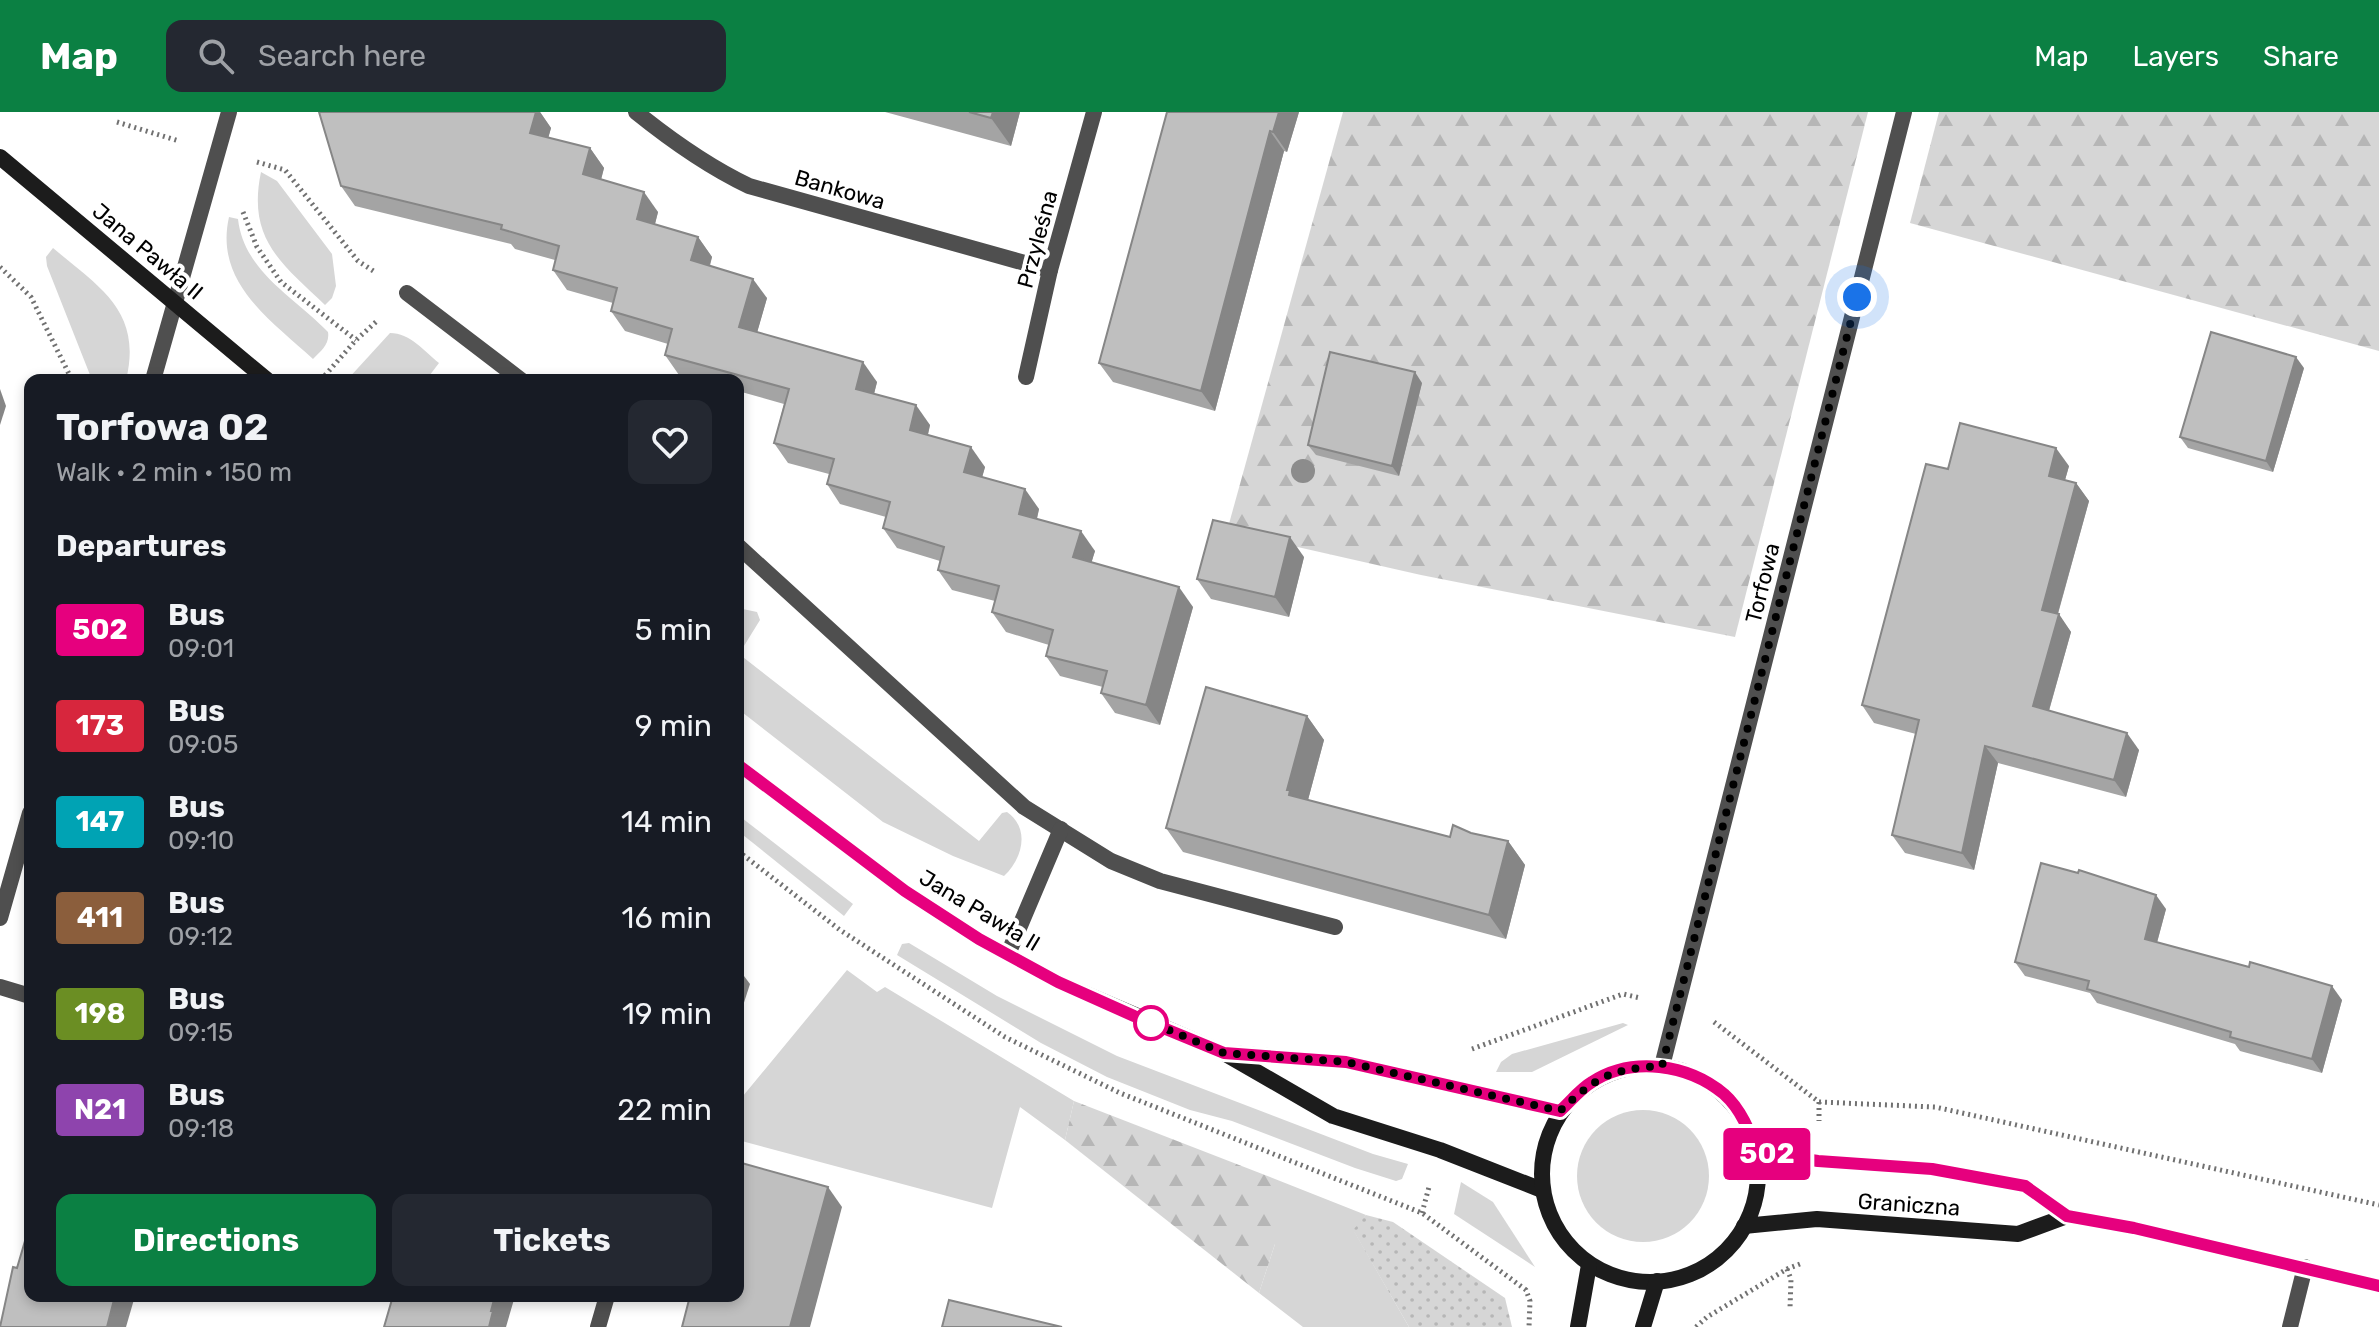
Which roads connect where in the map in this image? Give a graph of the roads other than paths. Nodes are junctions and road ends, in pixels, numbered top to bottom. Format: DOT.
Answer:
graph roads {
  1 [pos="229,112"];
  2 [pos="636,112"];
  3 [pos="1094,112"];
  4 [pos="1904,112"];
  5 [pos="0,157"];
  6 [pos="1050,270"];
  7 [pos="407,293"];
  8 [pos="175,302"];
  9 [pos="155,374"];
  10 [pos="260,374"];
  11 [pos="513,374"];
  12 [pos="1026,377"];
  13 [pos="744,551"];
  14 [pos="744,770"];
  15 [pos="1061,829"];
  16 [pos="24,834"];
  17 [pos="0,918"];
  18 [pos="1335,927"];
  19 [pos="1008,954"];
  20 [pos="0,987"];
  21 [pos="24,994"];
  22 [pos="1224,1053"];
  23 [pos="1662,1066"];
  24 [pos="1560,1111"];
  25 [pos="1757,1152"];
  26 [pos="1542,1190"];
  27 [pos="2067,1216"];
  28 [pos="1744,1226"];
  29 [pos="1589,1265"];
  30 [pos="2305,1267"];
  31 [pos="1657,1281"];
  32 [pos="2379,1286"];
  33 [pos="605,1302"];
  34 [pos="598,1327"];
  35 [pos="1578,1327"];
  36 [pos="1643,1327"];
  37 [pos="2290,1327"];
  1 -- 8 [label="street"];
  2 -- 6 [label="street, Bankowa"];
  3 -- 6 [label="street, Przyleśna"];
  4 -- 23 [label="street, Torfowa"];
  5 -- 8 [label="street, Jana Pawła II"];
  6 -- 12 [label="street, Przyleśna"];
  7 -- 11 [label="street"];
  8 -- 9 [label="street"];
  8 -- 10 [label="street, Jana Pawła II"];
  13 -- 15 [label="street"];
  14 -- 19 [label="street, Jana Pawła II"];
  15 -- 18 [label="street"];
  15 -- 19 [label="street"];
  16 -- 17 [label="street"];
  19 -- 22 [label="street, Jana Pawła II"];
  20 -- 21 [label="street"];
  22 -- 24 [label="street, Jana Pawła II"];
  22 -- 26 [label="street, Jana Pawła II"];
  23 -- 24 [label="street"];
  23 -- 25 [label="street"];
  24 -- 26 [label="street"];
  25 -- 27 [label="street, Graniczna"];
  25 -- 28 [label="street"];
  26 -- 29 [label="street"];
  27 -- 28 [label="street, Graniczna"];
  27 -- 30 [label="street, Graniczna"];
  28 -- 31 [label="street"];
  29 -- 31 [label="street"];
  29 -- 35 [label="street"];
  30 -- 32 [label="street, Graniczna"];
  30 -- 37 [label="street"];
  31 -- 36 [label="street"];
  33 -- 34 [label="street"];
}
